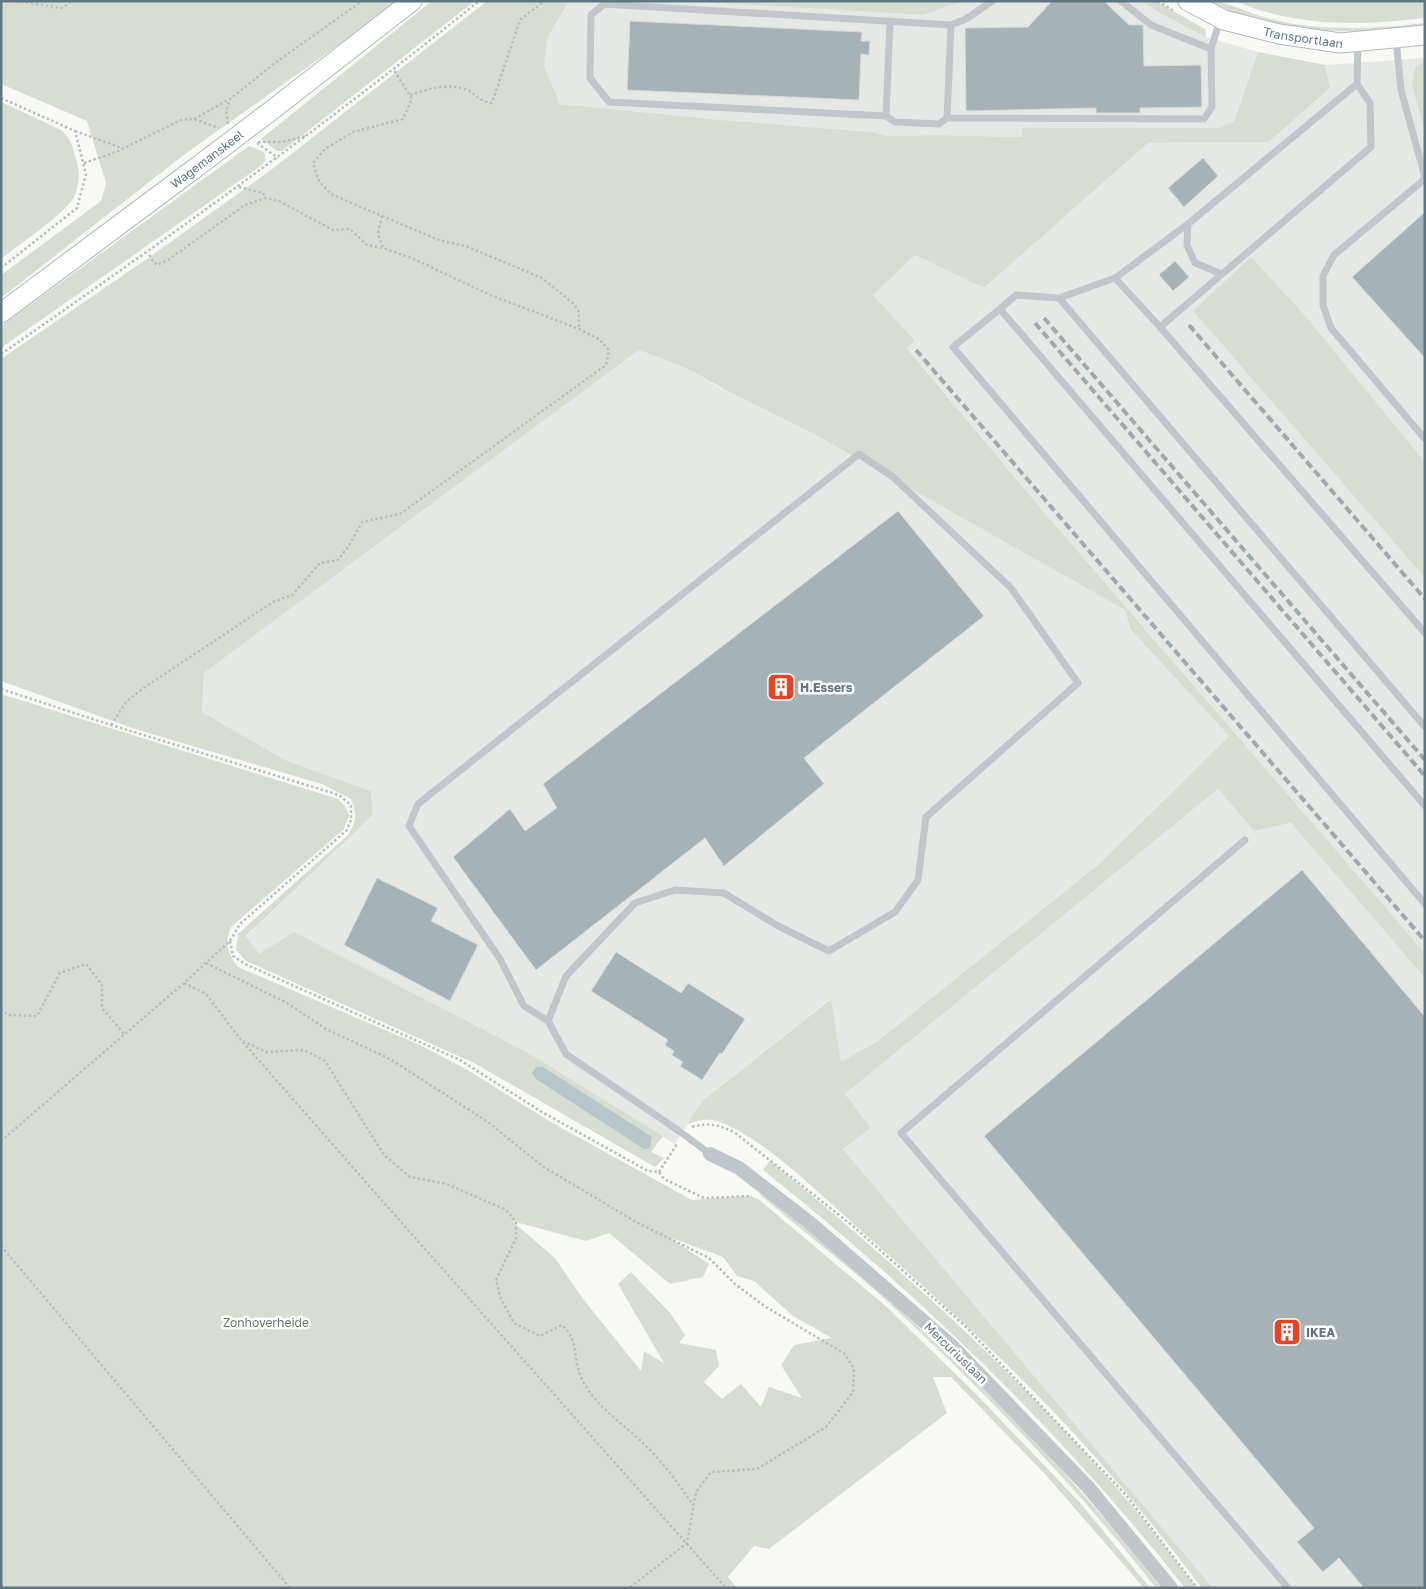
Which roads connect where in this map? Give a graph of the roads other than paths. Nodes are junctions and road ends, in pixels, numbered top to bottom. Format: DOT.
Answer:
graph roads {
  1 [pos="412,1"];
  2 [pos="992,1"];
  3 [pos="1121,1"];
  4 [pos="1188,1"];
  5 [pos="1221,19"];
  6 [pos="890,21"];
  7 [pos="951,25"];
  8 [pos="1425,35"];
  9 [pos="1396,39"];
  10 [pos="1358,41"];
  11 [pos="1211,49"];
  12 [pos="1357,84"];
  13 [pos="886,116"];
  14 [pos="947,118"];
  15 [pos="1425,178"];
  16 [pos="1188,224"];
  17 [pos="1222,274"];
  18 [pos="1116,278"];
  19 [pos="1059,298"];
  20 [pos="1000,309"];
  21 [pos="1,313"];
  22 [pos="1160,327"];
  23 [pos="1425,439"];
  24 [pos="1425,634"];
  25 [pos="1425,727"];
  26 [pos="1425,806"];
  27 [pos="1245,840"];
  28 [pos="1425,904"];
  29 [pos="548,1021"];
  30 [pos="710,1154"];
  31 [pos="1171,1588"];
  32 [pos="1288,1588"];
  1 -- 21 [label="main road, Wagemanskeel, bridge"];
  2 -- 7 [label="lane"];
  3 -- 11 [label="lane"];
  4 -- 5 [label="main road, Transportlaan"];
  5 -- 10 [label="main road, Transportlaan"];
  5 -- 11 [label="lane"];
  6 -- 7 [label="lane"];
  6 -- 13 [label="lane"];
  6 -- 13 [label="lane"];
  7 -- 14 [label="lane"];
  8 -- 9 [label="main road, Transportlaan"];
  9 -- 10 [label="main road, Transportlaan"];
  9 -- 15 [label="lane"];
  10 -- 12 [label="lane"];
  11 -- 14 [label="lane"];
  12 -- 16 [label="lane"];
  12 -- 17 [label="lane"];
  13 -- 14 [label="lane"];
  15 -- 23 [label="lane"];
  16 -- 17 [label="lane"];
  16 -- 18 [label="lane"];
  17 -- 22 [label="lane"];
  18 -- 19 [label="lane"];
  18 -- 22 [label="lane"];
  19 -- 20 [label="lane"];
  19 -- 25 [label="lane"];
  20 -- 26 [label="lane"];
  20 -- 28 [label="lane"];
  22 -- 24 [label="lane"];
  27 -- 32 [label="lane"];
  29 -- 29 [label="lane"];
  29 -- 30 [label="lane"];
  30 -- 31 [label="street, Mercuriuslaan"];
}
